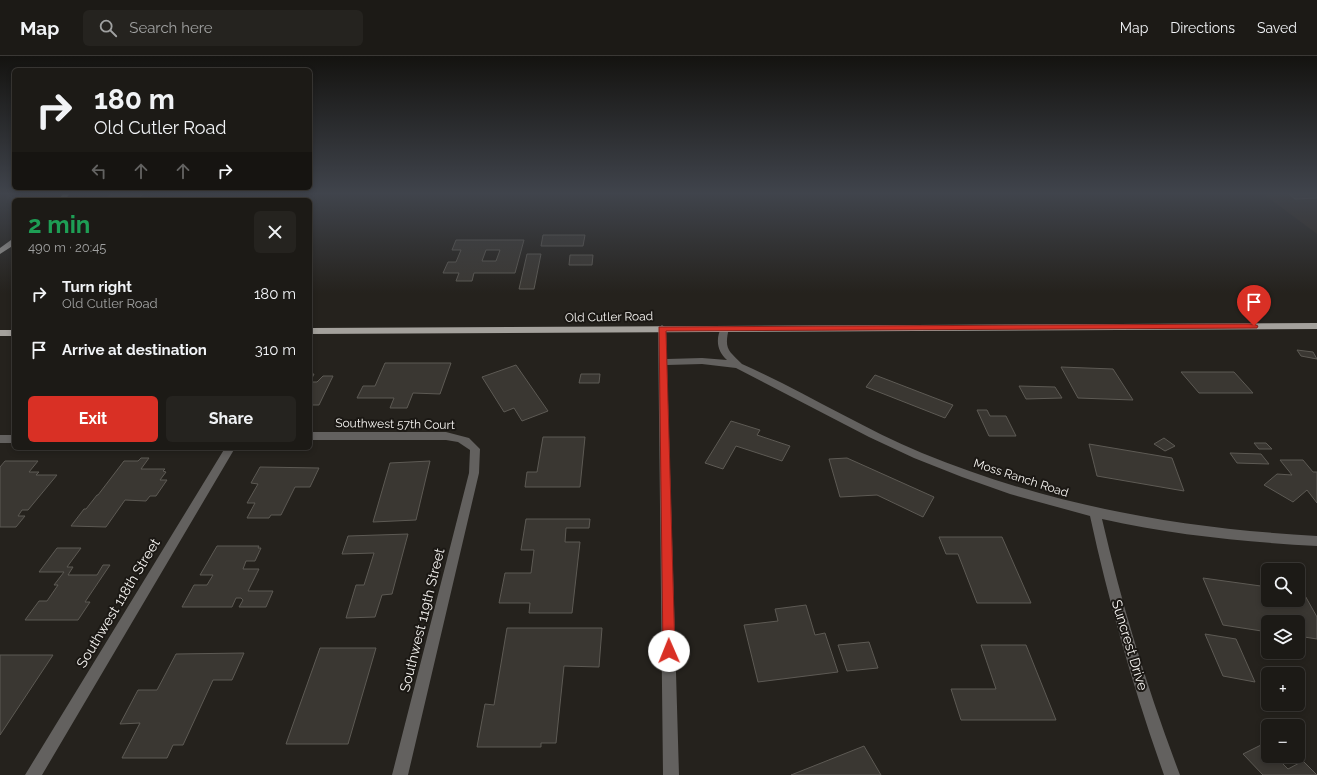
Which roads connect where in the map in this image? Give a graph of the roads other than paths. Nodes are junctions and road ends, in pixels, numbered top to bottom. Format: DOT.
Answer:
graph roads {
  1 [pos="12,243"];
  2 [pos="0,252"];
  3 [pos="1317,326"];
  4 [pos="662,328"];
  5 [pos="725,328"];
  6 [pos="312,331"];
  7 [pos="0,333"];
  8 [pos="12,333"];
  9 [pos="664,362"];
  10 [pos="739,366"];
  11 [pos="312,436"];
  12 [pos="0,439"];
  13 [pos="12,439"];
  14 [pos="229,450"];
  15 [pos="474,473"];
  16 [pos="1095,513"];
  17 [pos="1317,541"];
  18 [pos="33,775"];
  19 [pos="400,775"];
  20 [pos="671,775"];
  21 [pos="1172,775"];
  1 -- 2 [label="main road"];
  3 -- 5 [label="main road, Old Cutler Road"];
  4 -- 5 [label="main road, Old Cutler Road"];
  4 -- 6 [label="main road, Old Cutler Road"];
  4 -- 9 [label="street"];
  5 -- 10 [label="street, Moss Ranch Road"];
  7 -- 8 [label="main road"];
  9 -- 10 [label="street, Moss Ranch Road"];
  9 -- 20 [label="street"];
  10 -- 16 [label="street, Moss Ranch Road"];
  11 -- 15 [label="street, Southwest 57th Court"];
  12 -- 13 [label="street"];
  14 -- 18 [label="street, Southwest 118th Street"];
  15 -- 19 [label="street, Southwest 119th Street"];
  16 -- 17 [label="street, Moss Ranch Road"];
  16 -- 21 [label="street, Suncrest Drive"];
}
